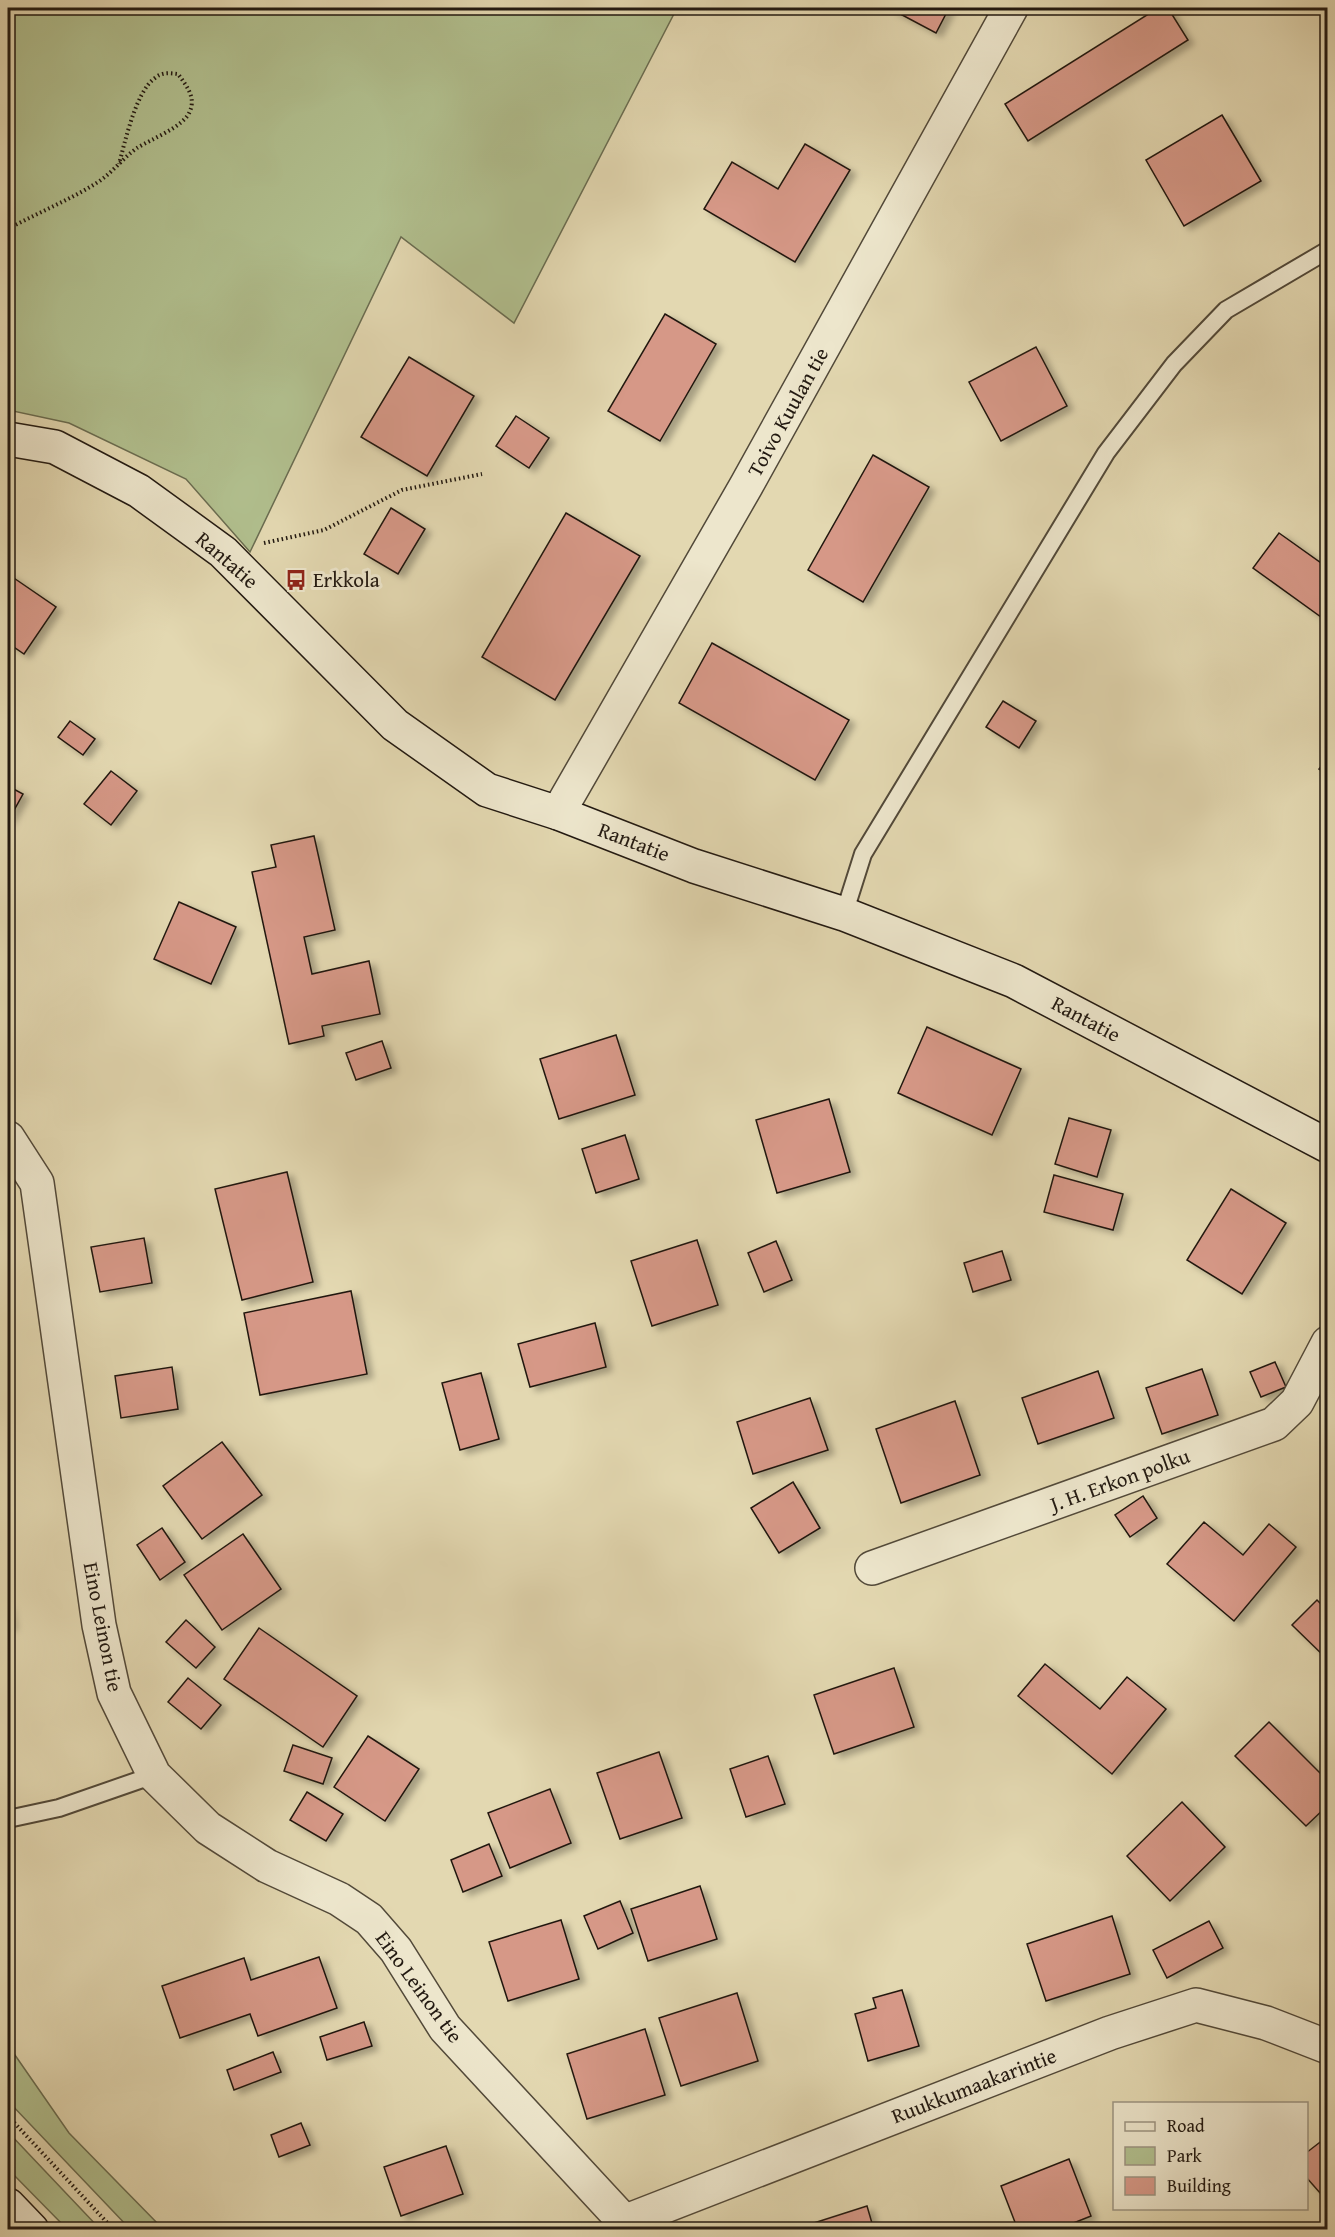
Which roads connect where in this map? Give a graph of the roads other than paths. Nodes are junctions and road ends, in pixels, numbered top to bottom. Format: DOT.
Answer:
graph roads {
  1 [pos="1011,8"];
  2 [pos="1328,250"];
  3 [pos="8,439"];
  4 [pos="558,813"];
  5 [pos="844,914"];
  6 [pos="8,1138"];
  7 [pos="1328,1146"];
  8 [pos="1328,1343"];
  9 [pos="872,1568"];
  10 [pos="154,1775"];
  11 [pos="8,1819"];
  12 [pos="1328,2047"];
  13 [pos="8,2205"];
  14 [pos="628,2226"];
  15 [pos="32,2229"];
  1 -- 4 [label="street, Toivo Kuulan tie"];
  2 -- 5 [label="lane"];
  3 -- 4 [label="street, Rantatie"];
  4 -- 5 [label="street, Rantatie"];
  5 -- 7 [label="street, Rantatie"];
  6 -- 10 [label="street, Eino Leinon tie"];
  8 -- 9 [label="street, J. H. Erkon polku"];
  10 -- 11 [label="lane"];
  10 -- 14 [label="street, Eino Leinon tie"];
  12 -- 14 [label="street, Ruukkumaakarintie"];
  13 -- 15 [label="street"];
}
